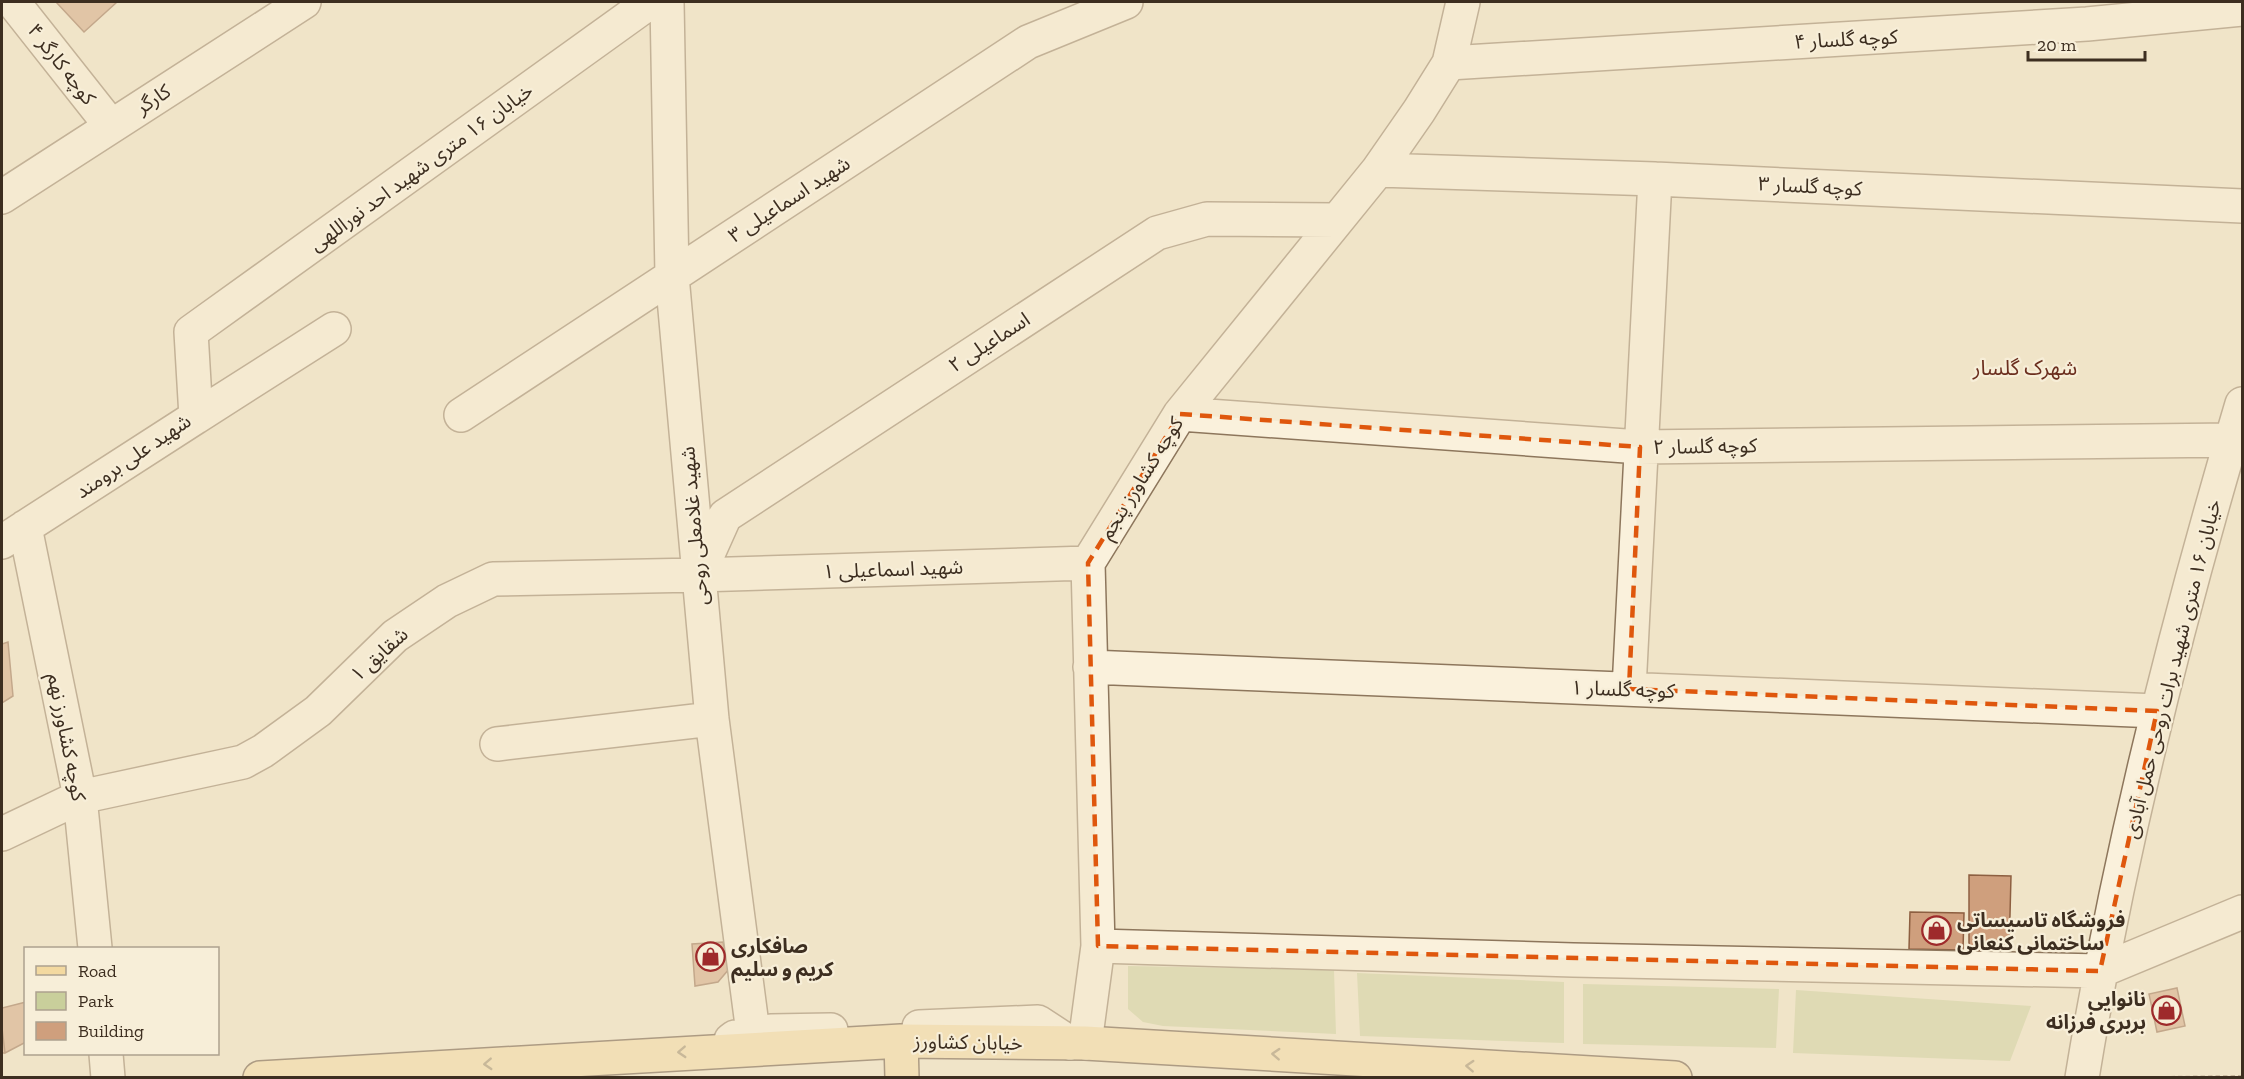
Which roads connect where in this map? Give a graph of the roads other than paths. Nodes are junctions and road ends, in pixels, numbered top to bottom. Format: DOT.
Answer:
graph roads {
  1 [pos="13,2"];
  2 [pos="304,2"];
  3 [pos="650,2"];
  4 [pos="667,2"];
  5 [pos="1126,2"];
  6 [pos="1463,2"];
  7 [pos="2242,9"];
  8 [pos="1449,63"];
  9 [pos="111,126"];
  10 [pos="1378,170"];
  11 [pos="1655,178"];
  12 [pos="2,197"];
  13 [pos="2242,206"];
  14 [pos="1336,220"];
  15 [pos="672,276"];
  16 [pos="334,329"];
  17 [pos="191,332"];
  18 [pos="2242,404"];
  19 [pos="1180,414"];
  20 [pos="461,415"];
  21 [pos="196,417"];
  22 [pos="2232,440"];
  23 [pos="1640,447"];
  24 [pos="13,535"];
  25 [pos="1088,563"];
  26 [pos="698,575"];
  27 [pos="1090,667"];
  28 [pos="1629,689"];
  29 [pos="2157,711"];
  30 [pos="712,719"];
  31 [pos="497,744"];
  32 [pos="80,797"];
  33 [pos="2,834"];
  34 [pos="2242,912"];
  35 [pos="1098,946"];
  36 [pos="95,947"];
  37 [pos="2100,971"];
  38 [pos="754,1041"];
  39 [pos="901,1041"];
  40 [pos="1077,1043"];
  41 [pos="106,1055"];
  42 [pos="108,1077"];
  43 [pos="260,1077"];
  44 [pos="902,1077"];
  45 [pos="1675,1077"];
  46 [pos="2082,1077"];
  1 -- 9 [label="street, کوچه کارگر ۴"];
  2 -- 9 [label="street, کارگر"];
  3 -- 17 [label="street, خیابان ۱۶ متری شهید احد نوراللهی"];
  4 -- 15 [label="street, شهید غلامعلی روحی"];
  5 -- 15 [label="street, شهید اسماعیلی ۳"];
  6 -- 8 [label="street, کوچه کشاورز پنجم"];
  7 -- 8 [label="street, کوچه گلسار ۴"];
  8 -- 10 [label="street, کوچه کشاورز پنجم"];
  9 -- 12 [label="street, کارگر"];
  10 -- 11 [label="street, کوچه گلسار ۳"];
  10 -- 14 [label="street, کوچه کشاورز پنجم"];
  11 -- 13 [label="street, کوچه گلسار ۳"];
  11 -- 23 [label="street"];
  14 -- 19 [label="street, کوچه کشاورز پنجم"];
  14 -- 26 [label="street, اسماعیلی ۲"];
  15 -- 20 [label="street, شهید اسماعیلی ۳"];
  15 -- 26 [label="street, شهید غلامعلی روحی"];
  16 -- 21 [label="street"];
  17 -- 21 [label="street, شهید علی برومند"];
  18 -- 22 [label="street, خیابان ۱۶ متری شهید برات روحی حمل آبادی"];
  19 -- 23 [label="street, کوچه گلسار ۲"];
  19 -- 25 [label="street, کوچه کشاورز پنجم"];
  21 -- 24 [label="street, شهید علی برومند"];
  22 -- 23 [label="street, کوچه گلسار ۲"];
  22 -- 29 [label="street, خیابان ۱۶ متری شهید برات روحی حمل آبادی"];
  23 -- 28 [label="street"];
  24 -- 32 [label="street, کوچه کشاورز نهم"];
  25 -- 26 [label="street, شهید اسماعیلی ۱"];
  25 -- 27 [label="street"];
  26 -- 30 [label="street, شهید غلامعلی روحی"];
  26 -- 32 [label="street, شقایق ۱"];
  27 -- 28 [label="street, کوچه گلسار ۱"];
  27 -- 35 [label="street"];
  28 -- 29 [label="street, کوچه گلسار ۱"];
  29 -- 37 [label="street, خیابان ۱۶ متری شهید برات روحی حمل آبادی"];
  30 -- 31 [label="street"];
  30 -- 38 [label="street, شهید غلامعلی روحی"];
  32 -- 33 [label="street, شقایق ۱"];
  32 -- 36 [label="street, کوچه کشاورز نهم"];
  34 -- 37 [label="street"];
  35 -- 37 [label="street"];
  35 -- 40 [label="street"];
  37 -- 46 [label="street, خیابان ۱۶ متری شهید برات روحی حمل آبادی"];
  38 -- 39 [label="main road, خیابان کشاورز"];
  38 -- 40 [label="street"];
  38 -- 43 [label="main road, خیابان کشاورز, one-way"];
  39 -- 40 [label="main road, خیابان کشاورز"];
  39 -- 44 [label="main road"];
  45 -- 40 [label="main road, خیابان کشاورز, one-way"];
  41 -- 42 [label="street"];
}
